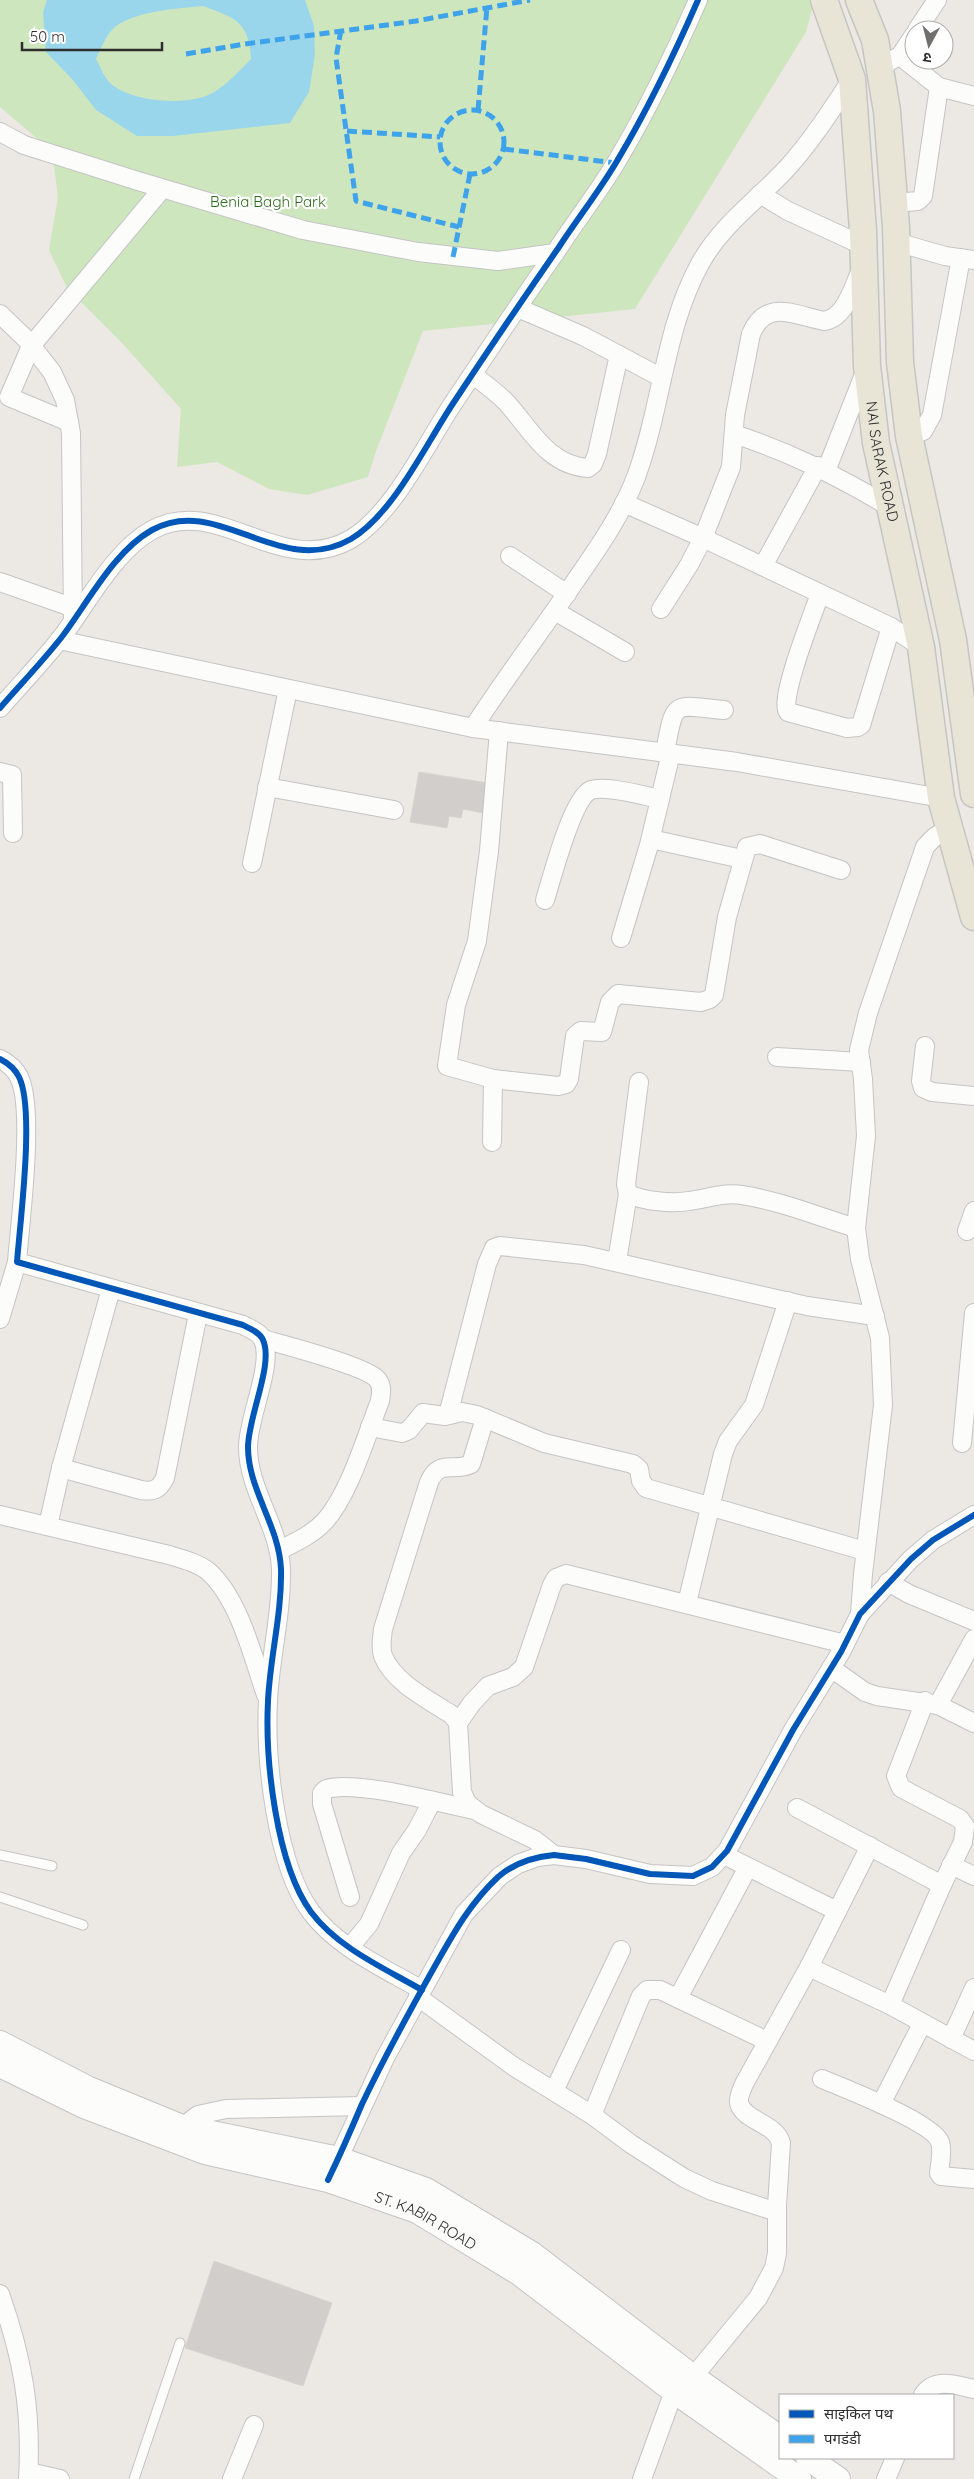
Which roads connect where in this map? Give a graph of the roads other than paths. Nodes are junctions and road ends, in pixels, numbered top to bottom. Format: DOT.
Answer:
graph roads {
  1 [pos="698,0"];
  2 [pos="824,0"];
  3 [pos="859,0"];
  4 [pos="937,0"];
  5 [pos="924,20"];
  6 [pos="904,46"];
  7 [pos="890,61"];
  8 [pos="852,79"];
  9 [pos="940,87"];
  10 [pos="974,96"];
  11 [pos="0,132"];
  12 [pos="162,188"];
  13 [pos="760,194"];
  14 [pos="894,203"];
  15 [pos="896,242"];
  16 [pos="555,253"];
  17 [pos="864,254"];
  18 [pos="967,259"];
  19 [pos="518,308"];
  20 [pos="0,314"];
  21 [pos="31,346"];
  22 [pos="619,355"];
  23 [pos="867,366"];
  24 [pos="473,375"];
  25 [pos="662,378"];
  26 [pos="69,422"];
  27 [pos="734,434"];
  28 [pos="909,436"];
  29 [pos="822,468"];
  30 [pos="624,503"];
  31 [pos="890,507"];
  32 [pos="703,538"];
  33 [pos="510,556"];
  34 [pos="763,566"];
  35 [pos="0,582"];
  36 [pos="567,594"];
  37 [pos="820,594"];
  38 [pos="661,609"];
  39 [pos="555,611"];
  40 [pos="74,615"];
  41 [pos="891,627"];
  42 [pos="59,640"];
  43 [pos="921,647"];
  44 [pos="625,652"];
  45 [pos="288,689"];
  46 [pos="0,708"];
  47 [pos="724,710"];
  48 [pos="473,728"];
  49 [pos="499,732"];
  50 [pos="668,753"];
  51 [pos="0,772"];
  52 [pos="267,788"];
  53 [pos="974,794"];
  54 [pos="941,798"];
  55 [pos="660,800"];
  56 [pos="394,810"];
  57 [pos="950,831"];
  58 [pos="12,832"];
  59 [pos="651,839"];
  60 [pos="742,859"];
  61 [pos="252,862"];
  62 [pos="841,870"];
  63 [pos="546,900"];
  64 [pos="974,917"];
  65 [pos="621,938"];
  66 [pos="925,1046"];
  67 [pos="777,1057"];
  68 [pos="0,1059"];
  69 [pos="861,1062"];
  70 [pos="493,1080"];
  71 [pos="639,1082"];
  72 [pos="974,1096"];
  73 [pos="492,1142"];
  74 [pos="628,1194"];
  75 [pos="974,1211"];
  76 [pos="856,1228"];
  77 [pos="967,1231"];
  78 [pos="617,1261"];
  79 [pos="17,1262"];
  80 [pos="111,1289"];
  81 [pos="788,1301"];
  82 [pos="974,1313"];
  83 [pos="198,1314"];
  84 [pos="875,1316"];
  85 [pos="0,1319"];
  86 [pos="263,1339"];
  87 [pos="448,1415"];
  88 [pos="485,1418"];
  89 [pos="370,1428"];
  90 [pos="962,1443"];
  91 [pos="61,1468"];
  92 [pos="710,1506"];
  93 [pos="0,1515"];
  94 [pos="974,1515"];
  95 [pos="48,1526"];
  96 [pos="280,1550"];
  97 [pos="865,1550"];
  98 [pos="888,1582"];
  99 [pos="687,1603"];
  100 [pos="860,1614"];
  101 [pos="974,1621"];
  102 [pos="974,1639"];
  103 [pos="845,1644"];
  104 [pos="831,1668"];
  105 [pos="268,1700"];
  106 [pos="932,1703"];
  107 [pos="458,1722"];
  108 [pos="974,1723"];
  109 [pos="432,1801"];
  110 [pos="797,1808"];
  111 [pos="474,1810"];
  112 [pos="870,1846"];
  113 [pos="0,1855"];
  114 [pos="554,1855"];
  115 [pos="724,1855"];
  116 [pos="951,1865"];
  117 [pos="52,1866"];
  118 [pos="748,1867"];
  119 [pos="974,1876"];
  120 [pos="942,1885"];
  121 [pos="0,1897"];
  122 [pos="350,1897"];
  123 [pos="837,1911"];
  124 [pos="83,1924"];
  125 [pos="350,1947"];
  126 [pos="621,1950"];
  127 [pos="809,1967"];
  128 [pos="974,1988"];
  129 [pos="420,1994"];
  130 [pos="678,1998"];
  131 [pos="890,2005"];
  132 [pos="967,2021"];
  133 [pos="922,2024"];
  134 [pos="951,2039"];
  135 [pos="767,2041"];
  136 [pos="0,2043"];
  137 [pos="974,2052"];
  138 [pos="0,2065"];
  139 [pos="822,2079"];
  140 [pos="554,2091"];
  141 [pos="881,2104"];
  142 [pos="362,2106"];
  143 [pos="592,2115"];
  144 [pos="175,2133"];
  145 [pos="338,2159"];
  146 [pos="974,2179"];
  147 [pos="328,2180"];
  148 [pos="777,2212"];
  149 [pos="0,2294"];
  150 [pos="180,2343"];
  151 [pos="693,2377"];
  152 [pos="974,2389"];
  153 [pos="674,2390"];
  154 [pos="924,2394"];
  155 [pos="254,2425"];
  156 [pos="779,2437"];
  157 [pos="809,2459"];
  158 [pos="895,2459"];
  159 [pos="28,2476"];
  160 [pos="60,2479"];
  161 [pos="134,2479"];
  162 [pos="232,2479"];
  163 [pos="642,2479"];
  164 [pos="799,2479"];
  165 [pos="838,2479"];
  166 [pos="886,2479"];
  1 -- 16 [label="street"];
  2 -- 8 [label="main road, NAI SARAK ROAD"];
  3 -- 7 [label="main road, NAI SARAK ROAD"];
  4 -- 5 [label="street"];
  6 -- 7 [label="street"];
  7 -- 9 [label="street"];
  7 -- 14 [label="main road, NAI SARAK ROAD"];
  8 -- 13 [label="street"];
  8 -- 17 [label="main road, NAI SARAK ROAD"];
  9 -- 10 [label="street"];
  9 -- 14 [label="street"];
  11 -- 12 [label="street"];
  12 -- 16 [label="street"];
  12 -- 21 [label="street"];
  13 -- 17 [label="street"];
  13 -- 25 [label="street"];
  14 -- 15 [label="main road, NAI SARAK ROAD"];
  15 -- 18 [label="street"];
  15 -- 28 [label="main road, NAI SARAK ROAD"];
  16 -- 19 [label="street"];
  17 -- 23 [label="main road, NAI SARAK ROAD"];
  17 -- 27 [label="street"];
  18 -- 28 [label="street"];
  19 -- 22 [label="street"];
  19 -- 24 [label="street"];
  20 -- 21 [label="street"];
  21 -- 26 [label="street"];
  21 -- 26 [label="street"];
  22 -- 24 [label="street"];
  22 -- 25 [label="street"];
  23 -- 29 [label="street"];
  23 -- 31 [label="main road, NAI SARAK ROAD"];
  24 -- 40 [label="street"];
  25 -- 30 [label="street"];
  26 -- 40 [label="street"];
  27 -- 29 [label="street"];
  27 -- 32 [label="street"];
  28 -- 53 [label="main road, NAI SARAK ROAD"];
  29 -- 31 [label="street"];
  29 -- 34 [label="street"];
  30 -- 32 [label="street"];
  30 -- 36 [label="street"];
  31 -- 43 [label="main road, NAI SARAK ROAD"];
  32 -- 34 [label="street"];
  32 -- 38 [label="street"];
  33 -- 36 [label="street"];
  34 -- 37 [label="street"];
  35 -- 40 [label="street"];
  36 -- 39 [label="street"];
  37 -- 41 [label="street"];
  37 -- 41 [label="street"];
  39 -- 44 [label="street"];
  39 -- 48 [label="street"];
  40 -- 42 [label="street"];
  41 -- 43 [label="street"];
  42 -- 45 [label="street"];
  42 -- 46 [label="street"];
  43 -- 54 [label="main road, NAI SARAK ROAD"];
  45 -- 48 [label="street"];
  45 -- 52 [label="street"];
  47 -- 50 [label="street"];
  48 -- 49 [label="street"];
  49 -- 50 [label="street"];
  49 -- 70 [label="street"];
  50 -- 54 [label="street"];
  50 -- 55 [label="street"];
  51 -- 58 [label="street"];
  52 -- 56 [label="street"];
  52 -- 61 [label="street"];
  54 -- 57 [label="main road, NAI SARAK ROAD"];
  55 -- 59 [label="street"];
  55 -- 63 [label="street"];
  57 -- 64 [label="main road, NAI SARAK ROAD"];
  57 -- 69 [label="street"];
  59 -- 60 [label="street"];
  59 -- 65 [label="street"];
  60 -- 62 [label="street"];
  60 -- 70 [label="street"];
  66 -- 72 [label="street"];
  67 -- 69 [label="street"];
  68 -- 79 [label="street"];
  69 -- 76 [label="street"];
  70 -- 73 [label="street"];
  71 -- 74 [label="street"];
  74 -- 76 [label="street"];
  74 -- 78 [label="street"];
  75 -- 77 [label="street"];
  76 -- 84 [label="street"];
  78 -- 81 [label="street"];
  78 -- 87 [label="street"];
  79 -- 80 [label="street"];
  79 -- 85 [label="street"];
  80 -- 83 [label="street"];
  80 -- 91 [label="street"];
  81 -- 84 [label="street"];
  81 -- 92 [label="street"];
  82 -- 90 [label="street"];
  83 -- 86 [label="street"];
  83 -- 91 [label="street"];
  84 -- 97 [label="street"];
  86 -- 89 [label="street"];
  86 -- 96 [label="street"];
  87 -- 88 [label="street"];
  87 -- 89 [label="street"];
  88 -- 92 [label="street"];
  88 -- 107 [label="street"];
  89 -- 96 [label="street"];
  91 -- 95 [label="street"];
  92 -- 97 [label="street"];
  92 -- 99 [label="street"];
  93 -- 95 [label="street"];
  94 -- 98 [label="street"];
  95 -- 105 [label="street"];
  96 -- 105 [label="street"];
  97 -- 100 [label="street"];
  98 -- 100 [label="street"];
  98 -- 101 [label="street"];
  99 -- 103 [label="street"];
  99 -- 107 [label="street"];
  100 -- 103 [label="street"];
  102 -- 106 [label="street"];
  103 -- 104 [label="street"];
  104 -- 106 [label="street"];
  104 -- 115 [label="street"];
  105 -- 125 [label="street"];
  106 -- 108 [label="street"];
  106 -- 116 [label="street"];
  107 -- 111 [label="street"];
  109 -- 111 [label="street"];
  109 -- 122 [label="street"];
  109 -- 125 [label="street"];
  110 -- 112 [label="street"];
  111 -- 114 [label="street"];
  112 -- 120 [label="street"];
  112 -- 123 [label="street"];
  113 -- 117 [label="lane"];
  114 -- 115 [label="street"];
  114 -- 129 [label="street"];
  115 -- 118 [label="street"];
  116 -- 119 [label="street"];
  116 -- 120 [label="street"];
  118 -- 123 [label="street"];
  118 -- 130 [label="street"];
  120 -- 131 [label="street"];
  121 -- 124 [label="lane"];
  123 -- 127 [label="street"];
  125 -- 129 [label="street"];
  126 -- 140 [label="street"];
  127 -- 131 [label="street"];
  127 -- 135 [label="street"];
  128 -- 132 [label="street"];
  129 -- 140 [label="street"];
  129 -- 142 [label="street"];
  130 -- 135 [label="street"];
  130 -- 143 [label="street"];
  131 -- 133 [label="street"];
  132 -- 134 [label="street"];
  133 -- 134 [label="street"];
  133 -- 141 [label="street"];
  134 -- 137 [label="street"];
  135 -- 148 [label="street"];
  136 -- 144 [label="main road, ST. KABIR ROAD"];
  138 -- 144 [label="main road, ST. KABIR ROAD"];
  139 -- 141 [label="street"];
  140 -- 143 [label="street"];
  141 -- 146 [label="street"];
  142 -- 144 [label="street"];
  142 -- 145 [label="street"];
  143 -- 148 [label="street"];
  144 -- 145 [label="main road, ST. KABIR ROAD"];
  144 -- 147 [label="main road, ST. KABIR ROAD"];
  145 -- 147 [label="street"];
  145 -- 151 [label="main road, ST. KABIR ROAD"];
  147 -- 153 [label="main road, ST. KABIR ROAD"];
  148 -- 151 [label="street"];
  149 -- 159 [label="street"];
  150 -- 161 [label="lane"];
  151 -- 156 [label="main road, ST. KABIR ROAD"];
  152 -- 154 [label="street"];
  153 -- 163 [label="street"];
  153 -- 164 [label="main road, ST. KABIR ROAD"];
  155 -- 162 [label="street"];
  157 -- 165 [label="main road"];
  158 -- 166 [label="street"];
  159 -- 160 [label="street"];
}
